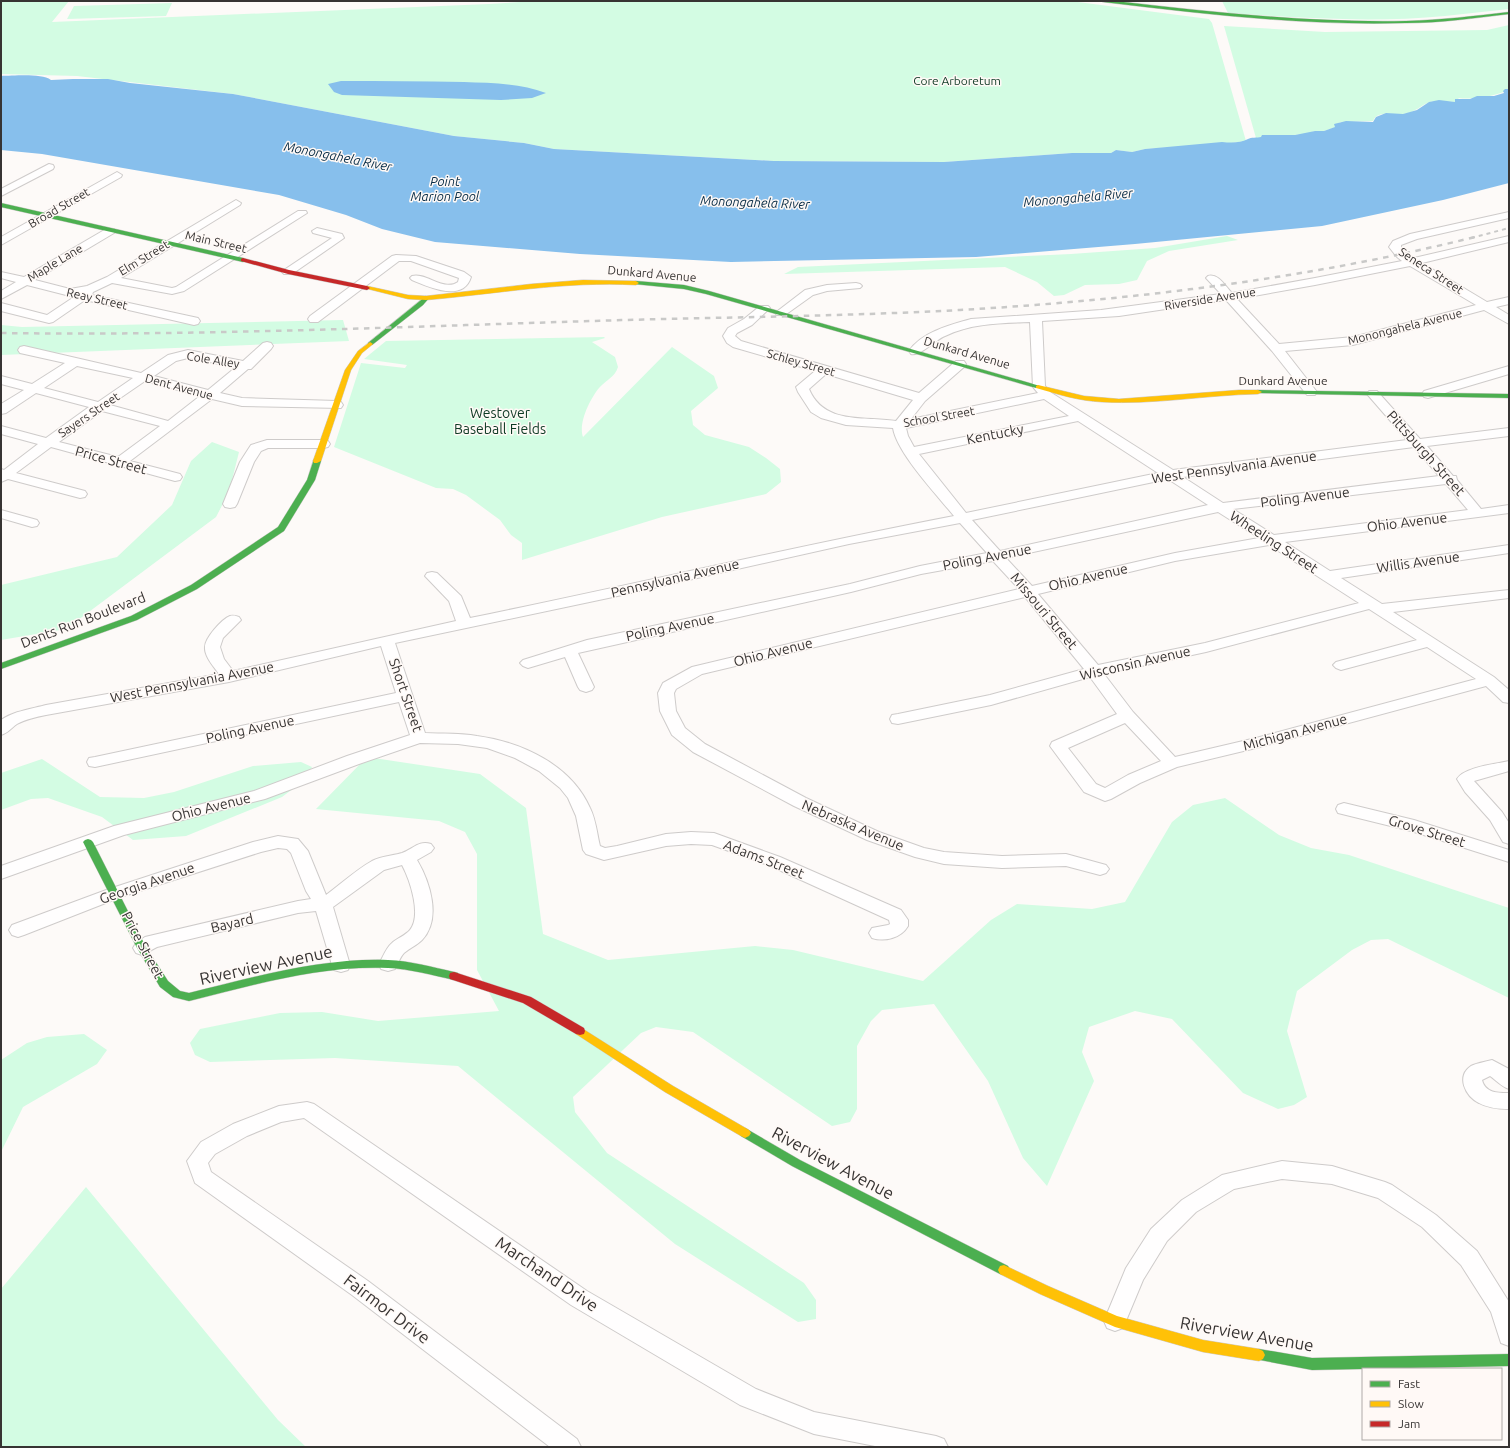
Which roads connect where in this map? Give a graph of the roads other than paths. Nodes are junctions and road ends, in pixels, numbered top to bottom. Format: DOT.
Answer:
graph roads {
  1 [pos="1103,1"];
  2 [pos="1509,14"];
  3 [pos="48,167"];
  4 [pos="117,175"];
  5 [pos="1,192"];
  6 [pos="236,203"];
  7 [pos="1,205"];
  8 [pos="302,213"];
  9 [pos="1509,215"];
  10 [pos="45,216"];
  11 [pos="110,231"];
  12 [pos="317,231"];
  13 [pos="1509,239"];
  14 [pos="1,242"];
  15 [pos="168,243"];
  16 [pos="230,257"];
  17 [pos="1413,263"];
  18 [pos="288,272"];
  19 [pos="1,275"];
  20 [pos="111,278"];
  21 [pos="416,278"];
  22 [pos="1212,278"];
  23 [pos="25,282"];
  24 [pos="357,286"];
  25 [pos="856,286"];
  26 [pos="458,291"];
  27 [pos="87,293"];
  28 [pos="1,296"];
  29 [pos="1228,296"];
  30 [pos="426,298"];
  31 [pos="1509,300"];
  32 [pos="1486,306"];
  33 [pos="1,307"];
  34 [pos="764,308"];
  35 [pos="780,313"];
  36 [pos="1036,318"];
  37 [pos="314,319"];
  38 [pos="1509,320"];
  39 [pos="194,321"];
  40 [pos="267,346"];
  41 [pos="1276,348"];
  42 [pos="24,350"];
  43 [pos="915,351"];
  44 [pos="180,355"];
  45 [pos="74,362"];
  46 [pos="960,364"];
  47 [pos="247,366"];
  48 [pos="824,370"];
  49 [pos="1509,370"];
  50 [pos="144,377"];
  51 [pos="1,380"];
  52 [pos="33,389"];
  53 [pos="1042,391"];
  54 [pos="1311,392"];
  55 [pos="1373,394"];
  56 [pos="1428,394"];
  57 [pos="210,395"];
  58 [pos="1509,396"];
  59 [pos="920,398"];
  60 [pos="337,405"];
  61 [pos="100,407"];
  62 [pos="1,410"];
  63 [pos="1080,417"];
  64 [pos="170,425"];
  65 [pos="899,425"];
  66 [pos="1,430"];
  67 [pos="1509,432"];
  68 [pos="48,443"];
  69 [pos="323,444"];
  70 [pos="1417,444"];
  71 [pos="910,452"];
  72 [pos="120,462"];
  73 [pos="3,475"];
  74 [pos="1169,475"];
  75 [pos="175,477"];
  76 [pos="1451,479"];
  77 [pos="80,494"];
  78 [pos="230,504"];
  79 [pos="1220,507"];
  80 [pos="1509,509"];
  81 [pos="1,514"];
  82 [pos="1478,514"];
  83 [pos="963,518"];
  84 [pos="32,523"];
  85 [pos="1271,540"];
  86 [pos="1509,549"];
  87 [pos="996,556"];
  88 [pos="432,576"];
  89 [pos="1326,576"];
  90 [pos="1028,591"];
  91 [pos="1509,594"];
  92 [pos="1375,607"];
  93 [pos="234,620"];
  94 [pos="465,624"];
  95 [pos="387,640"];
  96 [pos="1428,642"];
  97 [pos="570,651"];
  98 [pos="528,663"];
  99 [pos="1341,665"];
  100 [pos="1,666"];
  101 [pos="1094,671"];
  102 [pos="229,677"];
  103 [pos="675,682"];
  104 [pos="586,686"];
  105 [pos="1502,689"];
  106 [pos="405,696"];
  107 [pos="1127,716"];
  108 [pos="898,719"];
  109 [pos="1,730"];
  110 [pos="419,738"];
  111 [pos="95,762"];
  112 [pos="1172,763"];
  113 [pos="1509,766"];
  114 [pos="1344,809"];
  115 [pos="1509,838"];
  116 [pos="88,842"];
  117 [pos="425,848"];
  118 [pos="592,850"];
  119 [pos="1509,856"];
  120 [pos="407,858"];
  121 [pos="1100,869"];
  122 [pos="1,873"];
  123 [pos="115,893"];
  124 [pos="323,904"];
  125 [pos="18,930"];
  126 [pos="878,933"];
  127 [pos="142,948"];
  128 [pos="388,964"];
  129 [pos="341,965"];
  130 [pos="164,984"];
  131 [pos="1509,1081"];
  132 [pos="1509,1101"];
  133 [pos="202,1177"];
  134 [pos="1115,1321"];
  135 [pos="1509,1336"];
  136 [pos="1509,1360"];
  137 [pos="569,1447"];
  138 [pos="936,1447"];
  1 -- 2 [label="main road"];
  3 -- 5 [label="street"];
  4 -- 10 [label="street, Broad Street"];
  6 -- 15 [label="street, Elm Street"];
  7 -- 10 [label="main road, Main Street"];
  8 -- 16 [label="street"];
  9 -- 17 [label="street, Seneca Street"];
  10 -- 11 [label="main road, Main Street"];
  10 -- 14 [label="street, Broad Street"];
  11 -- 15 [label="main road, Main Street"];
  11 -- 23 [label="street, Maple Lane"];
  12 -- 18 [label="street"];
  13 -- 17 [label="street, Riverside Avenue"];
  15 -- 16 [label="main road, Main Street"];
  15 -- 20 [label="street, Elm Street"];
  16 -- 18 [label="main road, Main Street"];
  16 -- 20 [label="street"];
  17 -- 29 [label="street, Riverside Avenue"];
  17 -- 32 [label="street, Seneca Street"];
  18 -- 24 [label="main road, Main Street"];
  19 -- 23 [label="street, Reay Street"];
  20 -- 27 [label="street, Elm Street"];
  21 -- 26 [label="street"];
  22 -- 29 [label="street"];
  23 -- 27 [label="street, Reay Street"];
  23 -- 28 [label="street, Maple Lane"];
  24 -- 26 [label="street"];
  24 -- 30 [label="main road, Main Street"];
  24 -- 37 [label="street"];
  25 -- 35 [label="street"];
  26 -- 30 [label="main road, Dunkard Avenue"];
  26 -- 34 [label="main road, Dunkard Avenue"];
  27 -- 33 [label="street, Elm Street"];
  27 -- 39 [label="street, Reay Street"];
  29 -- 36 [label="street, Riverside Avenue"];
  29 -- 41 [label="street"];
  30 -- 60 [label="main road, Dents Run Boulevard"];
  31 -- 32 [label="street, Monongahela Avenue"];
  32 -- 38 [label="street, Seneca Street"];
  32 -- 41 [label="street, Monongahela Avenue"];
  34 -- 35 [label="main road, Dunkard Avenue"];
  34 -- 48 [label="street, Schley Street"];
  35 -- 43 [label="main road, Dunkard Avenue"];
  36 -- 43 [label="street, Riverside Avenue"];
  36 -- 53 [label="street"];
  40 -- 47 [label="street"];
  41 -- 54 [label="street"];
  42 -- 45 [label="street, Dent Avenue"];
  43 -- 46 [label="main road, Dunkard Avenue"];
  44 -- 47 [label="street, Cole Alley"];
  44 -- 50 [label="street, Sayers Street"];
  45 -- 50 [label="street, Dent Avenue"];
  45 -- 52 [label="street"];
  46 -- 53 [label="main road, Dunkard Avenue"];
  46 -- 59 [label="street"];
  47 -- 57 [label="street"];
  48 -- 59 [label="street, Schley Street"];
  48 -- 65 [label="street, School Street"];
  49 -- 56 [label="street"];
  50 -- 57 [label="street, Dent Avenue"];
  50 -- 61 [label="street, Sayers Street"];
  51 -- 52 [label="street"];
  52 -- 61 [label="street"];
  52 -- 62 [label="street"];
  53 -- 54 [label="main road, Dunkard Avenue"];
  53 -- 63 [label="street, Wheeling Street"];
  53 -- 65 [label="street, School Street"];
  54 -- 55 [label="main road, Dunkard Avenue"];
  55 -- 56 [label="main road, Dunkard Avenue"];
  55 -- 70 [label="street, Pittsburgh Street"];
  56 -- 58 [label="main road, Dunkard Avenue"];
  57 -- 60 [label="street, Dent Avenue"];
  57 -- 64 [label="street"];
  59 -- 65 [label="street"];
  60 -- 69 [label="main road, Dents Run Boulevard"];
  61 -- 64 [label="street"];
  61 -- 68 [label="street, Sayers Street"];
  63 -- 71 [label="street, Kentucky"];
  63 -- 74 [label="street, Wheeling Street"];
  64 -- 72 [label="street"];
  65 -- 71 [label="street, Missouri Street"];
  66 -- 68 [label="street, Price Street"];
  67 -- 70 [label="street, West Pennsylvania Avenue"];
  68 -- 72 [label="street, Price Street"];
  68 -- 73 [label="street, Sayers Street"];
  69 -- 78 [label="street"];
  69 -- 100 [label="main road, Dents Run Boulevard"];
  70 -- 74 [label="street, West Pennsylvania Avenue"];
  70 -- 76 [label="street, Pittsburgh Street"];
  71 -- 83 [label="street, Missouri Street"];
  72 -- 75 [label="street, Price Street"];
  73 -- 77 [label="street"];
  74 -- 79 [label="street, Wheeling Street"];
  74 -- 83 [label="street, West Pennsylvania Avenue"];
  76 -- 79 [label="street, Poling Avenue"];
  76 -- 82 [label="street, Pittsburgh Street"];
  79 -- 85 [label="street, Wheeling Street"];
  79 -- 87 [label="street, Poling Avenue"];
  80 -- 82 [label="street, Ohio Avenue"];
  81 -- 84 [label="street"];
  82 -- 85 [label="street, Ohio Avenue"];
  83 -- 87 [label="street, Missouri Street"];
  83 -- 94 [label="street, Pennsylvania Avenue"];
  85 -- 89 [label="street, Wheeling Street"];
  85 -- 90 [label="street, Ohio Avenue"];
  86 -- 89 [label="street, Willis Avenue"];
  87 -- 90 [label="street, Missouri Street"];
  87 -- 97 [label="street, Poling Avenue"];
  88 -- 94 [label="street"];
  89 -- 92 [label="street, Wheeling Street"];
  90 -- 101 [label="street, Missouri Street"];
  90 -- 103 [label="street, Ohio Avenue"];
  91 -- 92 [label="street, Wisconsin Avenue"];
  92 -- 96 [label="street, Wheeling Street"];
  92 -- 101 [label="street, Wisconsin Avenue"];
  93 -- 102 [label="street"];
  94 -- 95 [label="street, Pennsylvania Avenue"];
  95 -- 102 [label="street, West Pennsylvania Avenue"];
  95 -- 106 [label="street, Short Street"];
  96 -- 99 [label="street"];
  96 -- 105 [label="street, Wheeling Street"];
  97 -- 98 [label="street, Poling Avenue"];
  97 -- 104 [label="street"];
  101 -- 107 [label="street, Missouri Street"];
  101 -- 108 [label="street, Wisconsin Avenue"];
  102 -- 109 [label="street, West Pennsylvania Avenue"];
  103 -- 121 [label="street, Nebraska Avenue"];
  105 -- 112 [label="street, Michigan Avenue"];
  106 -- 110 [label="street, Short Street"];
  106 -- 111 [label="street, Poling Avenue"];
  107 -- 112 [label="street, Missouri Street"];
  107 -- 112 [label="street, Michigan Avenue"];
  110 -- 116 [label="street, Ohio Avenue"];
  110 -- 118 [label="street, Short Street"];
  113 -- 115 [label="street"];
  114 -- 119 [label="street, Grove Street"];
  116 -- 122 [label="street, Ohio Avenue"];
  116 -- 123 [label="main road, Price Street"];
  117 -- 120 [label="street"];
  118 -- 126 [label="street, Adams Street"];
  120 -- 124 [label="street"];
  120 -- 128 [label="street"];
  123 -- 124 [label="street, Georgia Avenue"];
  123 -- 125 [label="street, Georgia Avenue"];
  123 -- 127 [label="main road, Price Street"];
  124 -- 127 [label="street, Bayard"];
  124 -- 129 [label="street"];
  127 -- 130 [label="main road, Price Street"];
  128 -- 129 [label="main road, Riverview Avenue"];
  128 -- 134 [label="main road, Riverview Avenue"];
  129 -- 130 [label="main road, Riverview Avenue"];
  131 -- 132 [label="street"];
  133 -- 137 [label="street, Fairmor Drive"];
  133 -- 138 [label="street, Marchand Drive"];
  134 -- 135 [label="street"];
  134 -- 136 [label="main road, Riverview Avenue"];
}
